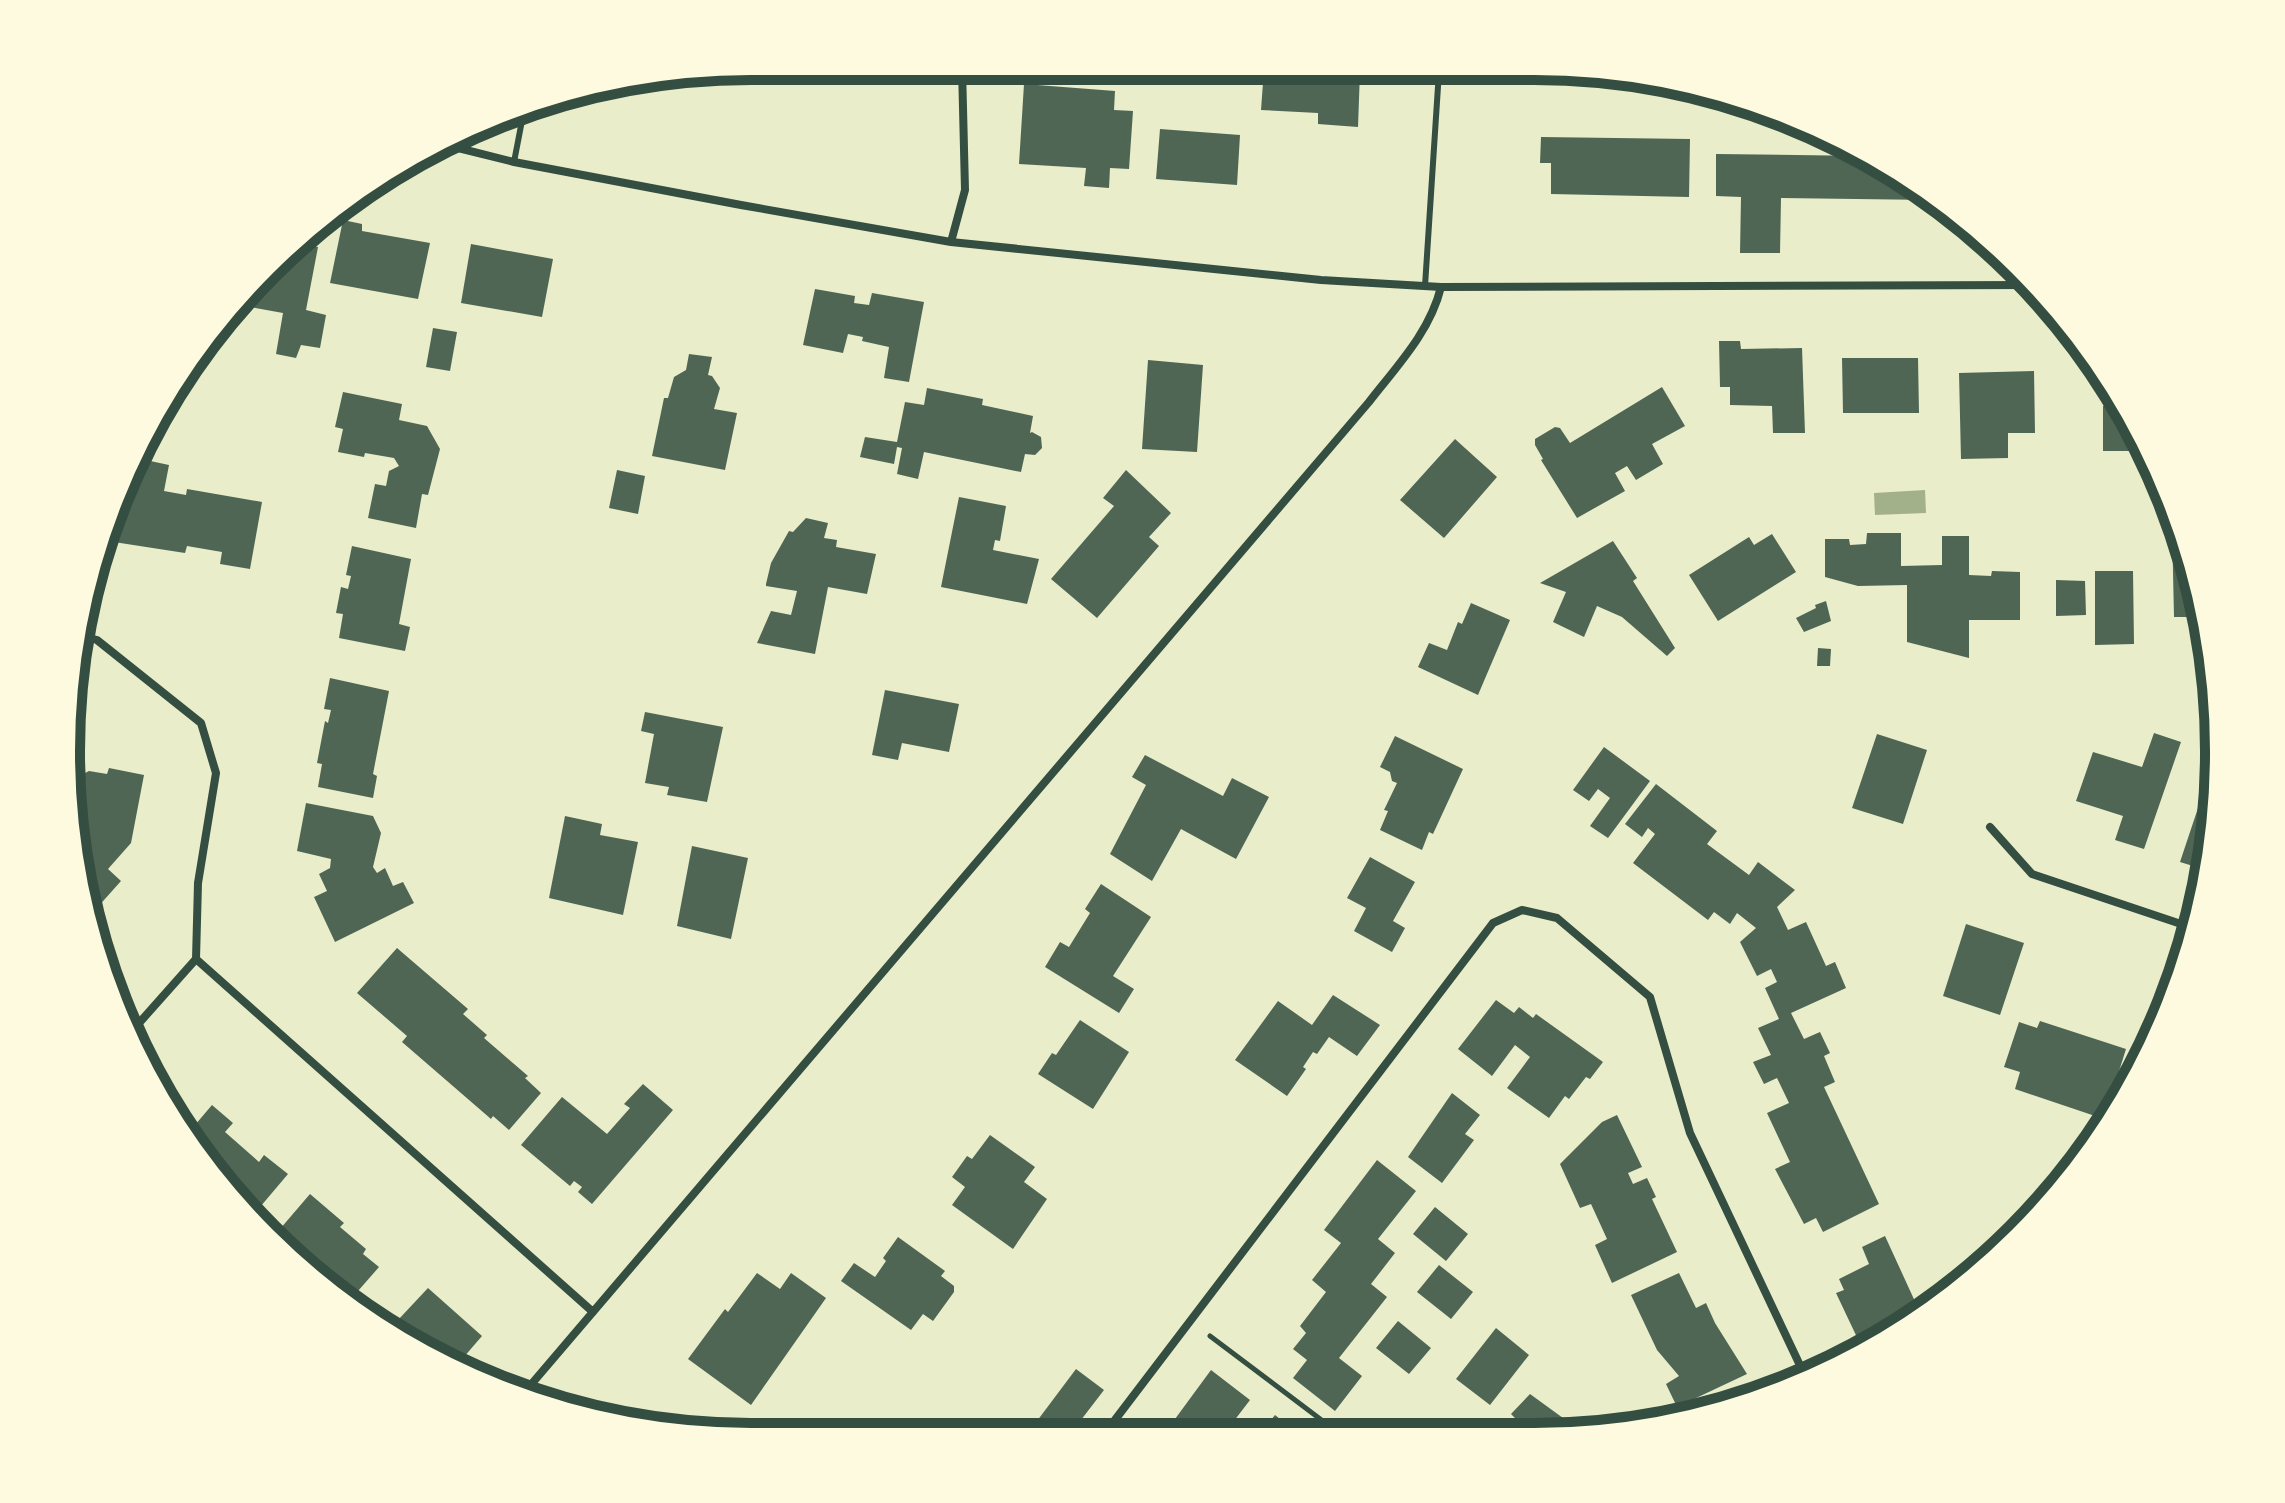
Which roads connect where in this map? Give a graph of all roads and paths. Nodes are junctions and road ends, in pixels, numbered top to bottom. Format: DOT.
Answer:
graph roads {
  1 [pos="962,80"];
  2 [pos="1438,80"];
  3 [pos="522,121"];
  4 [pos="458,148"];
  5 [pos="514,162"];
  6 [pos="951,242"];
  7 [pos="2016,285"];
  8 [pos="1425,286"];
  9 [pos="1441,287"];
  10 [pos="90,638"];
  11 [pos="1990,827"];
  12 [pos="2182,924"];
  13 [pos="196,959"];
  14 [pos="138,1024"];
  15 [pos="593,1312"];
  16 [pos="1190,1321"];
  17 [pos="1801,1367"];
  18 [pos="531,1385"];
  19 [pos="1113,1423"];
  20 [pos="1325,1423"];
  1 -- 6 [label="street"];
  2 -- 8 [label="lane"];
  3 -- 5 [label="lane"];
  4 -- 5 [label="street"];
  5 -- 6 [label="street"];
  6 -- 8 [label="street"];
  7 -- 9 [label="street"];
  8 -- 9 [label="street"];
  9 -- 15 [label="street"];
  10 -- 13 [label="street"];
  11 -- 12 [label="street"];
  13 -- 14 [label="street"];
  13 -- 15 [label="street"];
  15 -- 18 [label="street"];
  16 -- 17 [label="street"];
  16 -- 19 [label="street"];
  16 -- 20 [label="path"];
}
